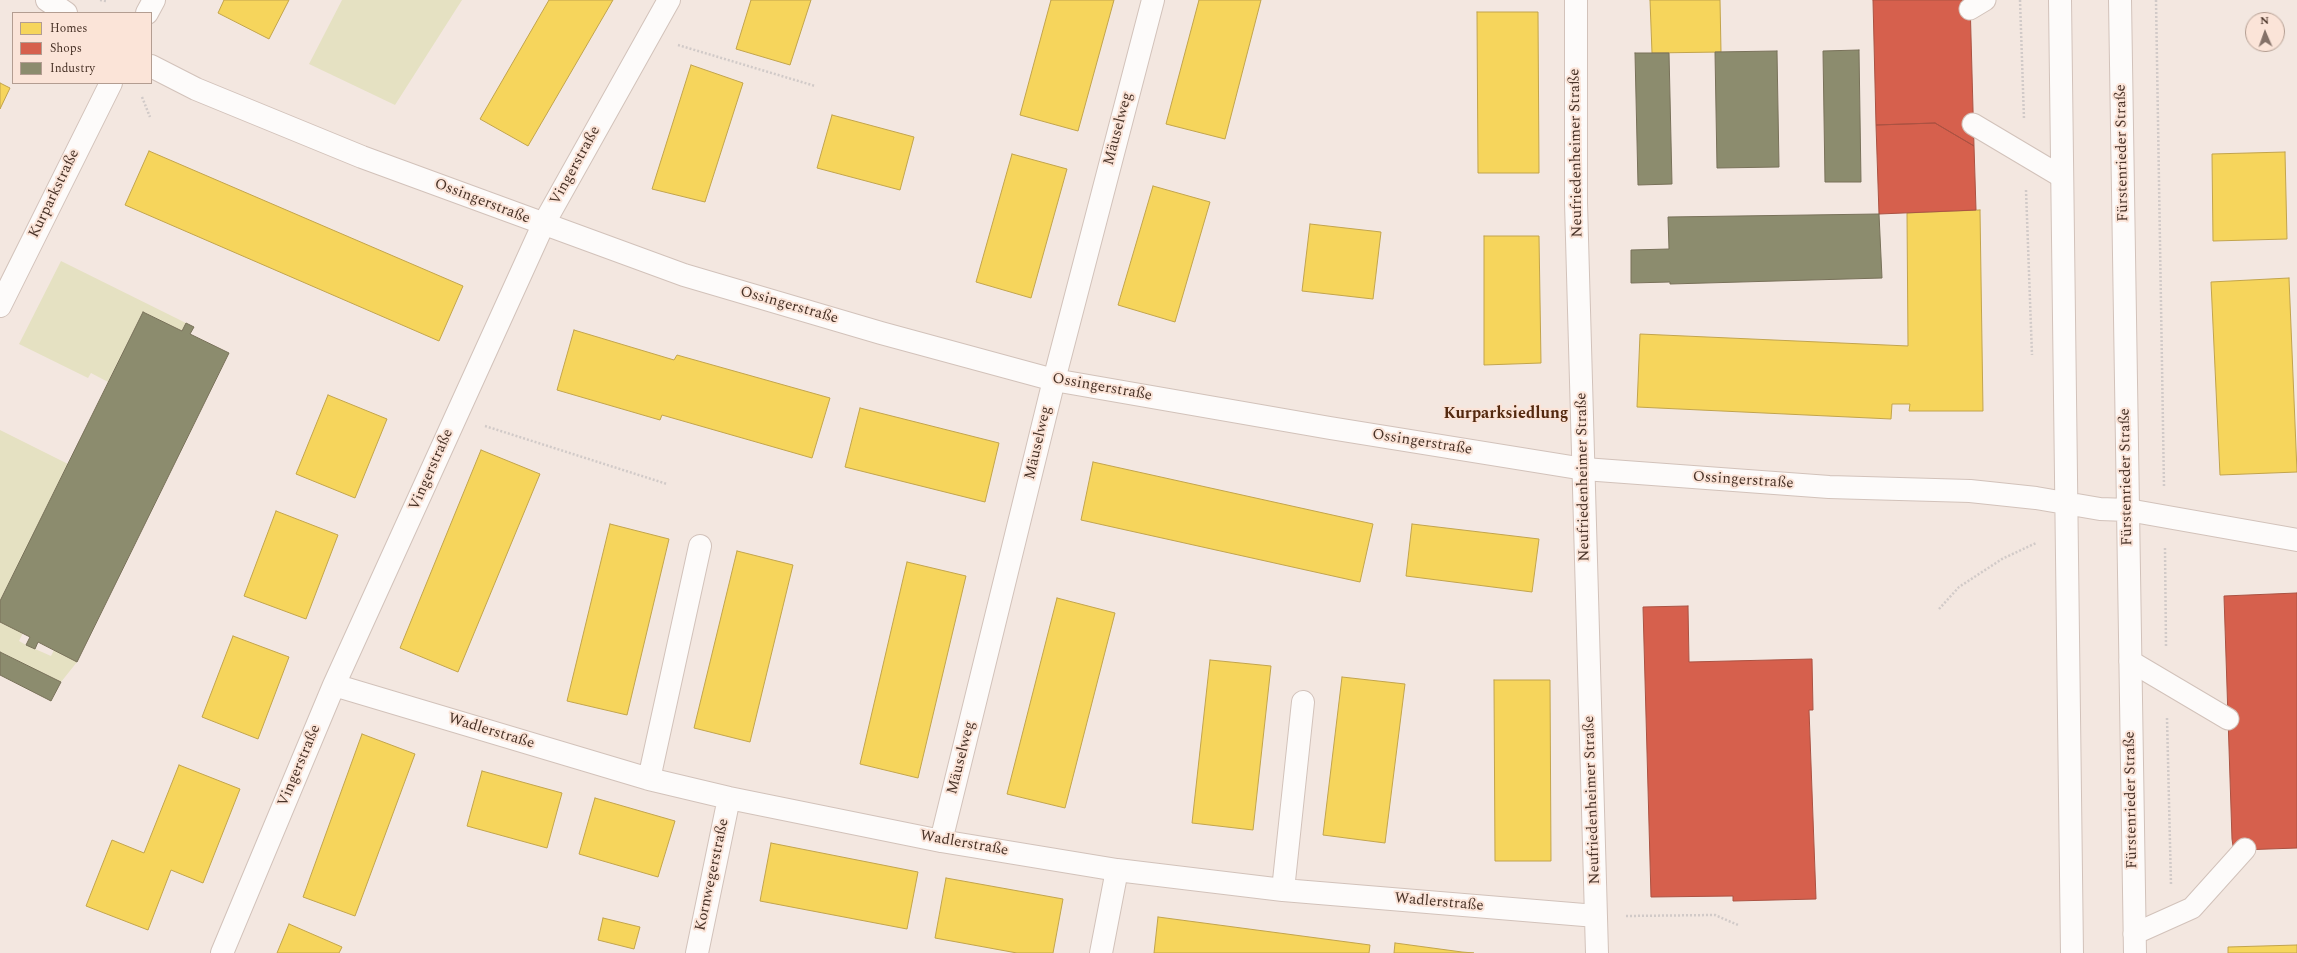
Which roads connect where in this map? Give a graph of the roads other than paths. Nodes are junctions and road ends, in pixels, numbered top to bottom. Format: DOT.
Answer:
graph roads {
  1 [pos="47,0"];
  2 [pos="154,0"];
  3 [pos="669,0"];
  4 [pos="1153,0"];
  5 [pos="1576,0"];
  6 [pos="2060,0"];
  7 [pos="2120,0"];
  8 [pos="65,12"];
  9 [pos="148,12"];
  10 [pos="152,67"];
  11 [pos="111,84"];
  12 [pos="1973,124"];
  13 [pos="2062,177"];
  14 [pos="543,225"];
  15 [pos="0,306"];
  16 [pos="1054,380"];
  17 [pos="1584,469"];
  18 [pos="2067,504"];
  19 [pos="2128,510"];
  20 [pos="2297,540"];
  21 [pos="700,546"];
  22 [pos="2130,661"];
  23 [pos="334,685"];
  24 [pos="1303,702"];
  25 [pos="2228,719"];
  26 [pos="649,779"];
  27 [pos="729,798"];
  28 [pos="941,841"];
  29 [pos="2245,849"];
  30 [pos="1117,870"];
  31 [pos="1283,890"];
  32 [pos="1596,916"];
  33 [pos="2135,943"];
  34 [pos="222,953"];
  35 [pos="697,953"];
  36 [pos="1102,953"];
  37 [pos="1597,953"];
  38 [pos="2072,953"];
  1 -- 8 [label="street"];
  2 -- 9 [label="street"];
  3 -- 14 [label="street, Vingerstraße"];
  4 -- 16 [label="street, Mäuselweg"];
  5 -- 17 [label="street, Neufriedenheimer Straße"];
  6 -- 13 [label="street"];
  7 -- 19 [label="street, Fürstenrieder Straße"];
  10 -- 14 [label="street, Ossingerstraße"];
  11 -- 15 [label="street, Kurparkstraße"];
  12 -- 13 [label="lane"];
  13 -- 18 [label="street"];
  14 -- 16 [label="street, Ossingerstraße"];
  14 -- 23 [label="street, Vingerstraße"];
  16 -- 17 [label="street, Ossingerstraße"];
  16 -- 28 [label="street, Mäuselweg"];
  17 -- 18 [label="street, Ossingerstraße"];
  17 -- 32 [label="street, Neufriedenheimer Straße"];
  18 -- 19 [label="street, Ossingerstraße"];
  18 -- 38 [label="street"];
  19 -- 20 [label="street, Ossingerstraße"];
  19 -- 22 [label="street, Fürstenrieder Straße"];
  21 -- 26 [label="street"];
  22 -- 25 [label="lane"];
  22 -- 33 [label="street, Fürstenrieder Straße"];
  23 -- 26 [label="street, Wadlerstraße"];
  23 -- 34 [label="street, Vingerstraße"];
  24 -- 31 [label="street"];
  26 -- 27 [label="street, Wadlerstraße"];
  27 -- 28 [label="street, Wadlerstraße"];
  27 -- 35 [label="street, Kornwegerstraße"];
  28 -- 30 [label="street, Wadlerstraße"];
  29 -- 33 [label="lane"];
  30 -- 31 [label="street, Wadlerstraße"];
  30 -- 36 [label="street"];
  31 -- 32 [label="street, Wadlerstraße"];
  32 -- 37 [label="street, Neufriedenheimer Straße"];
}
